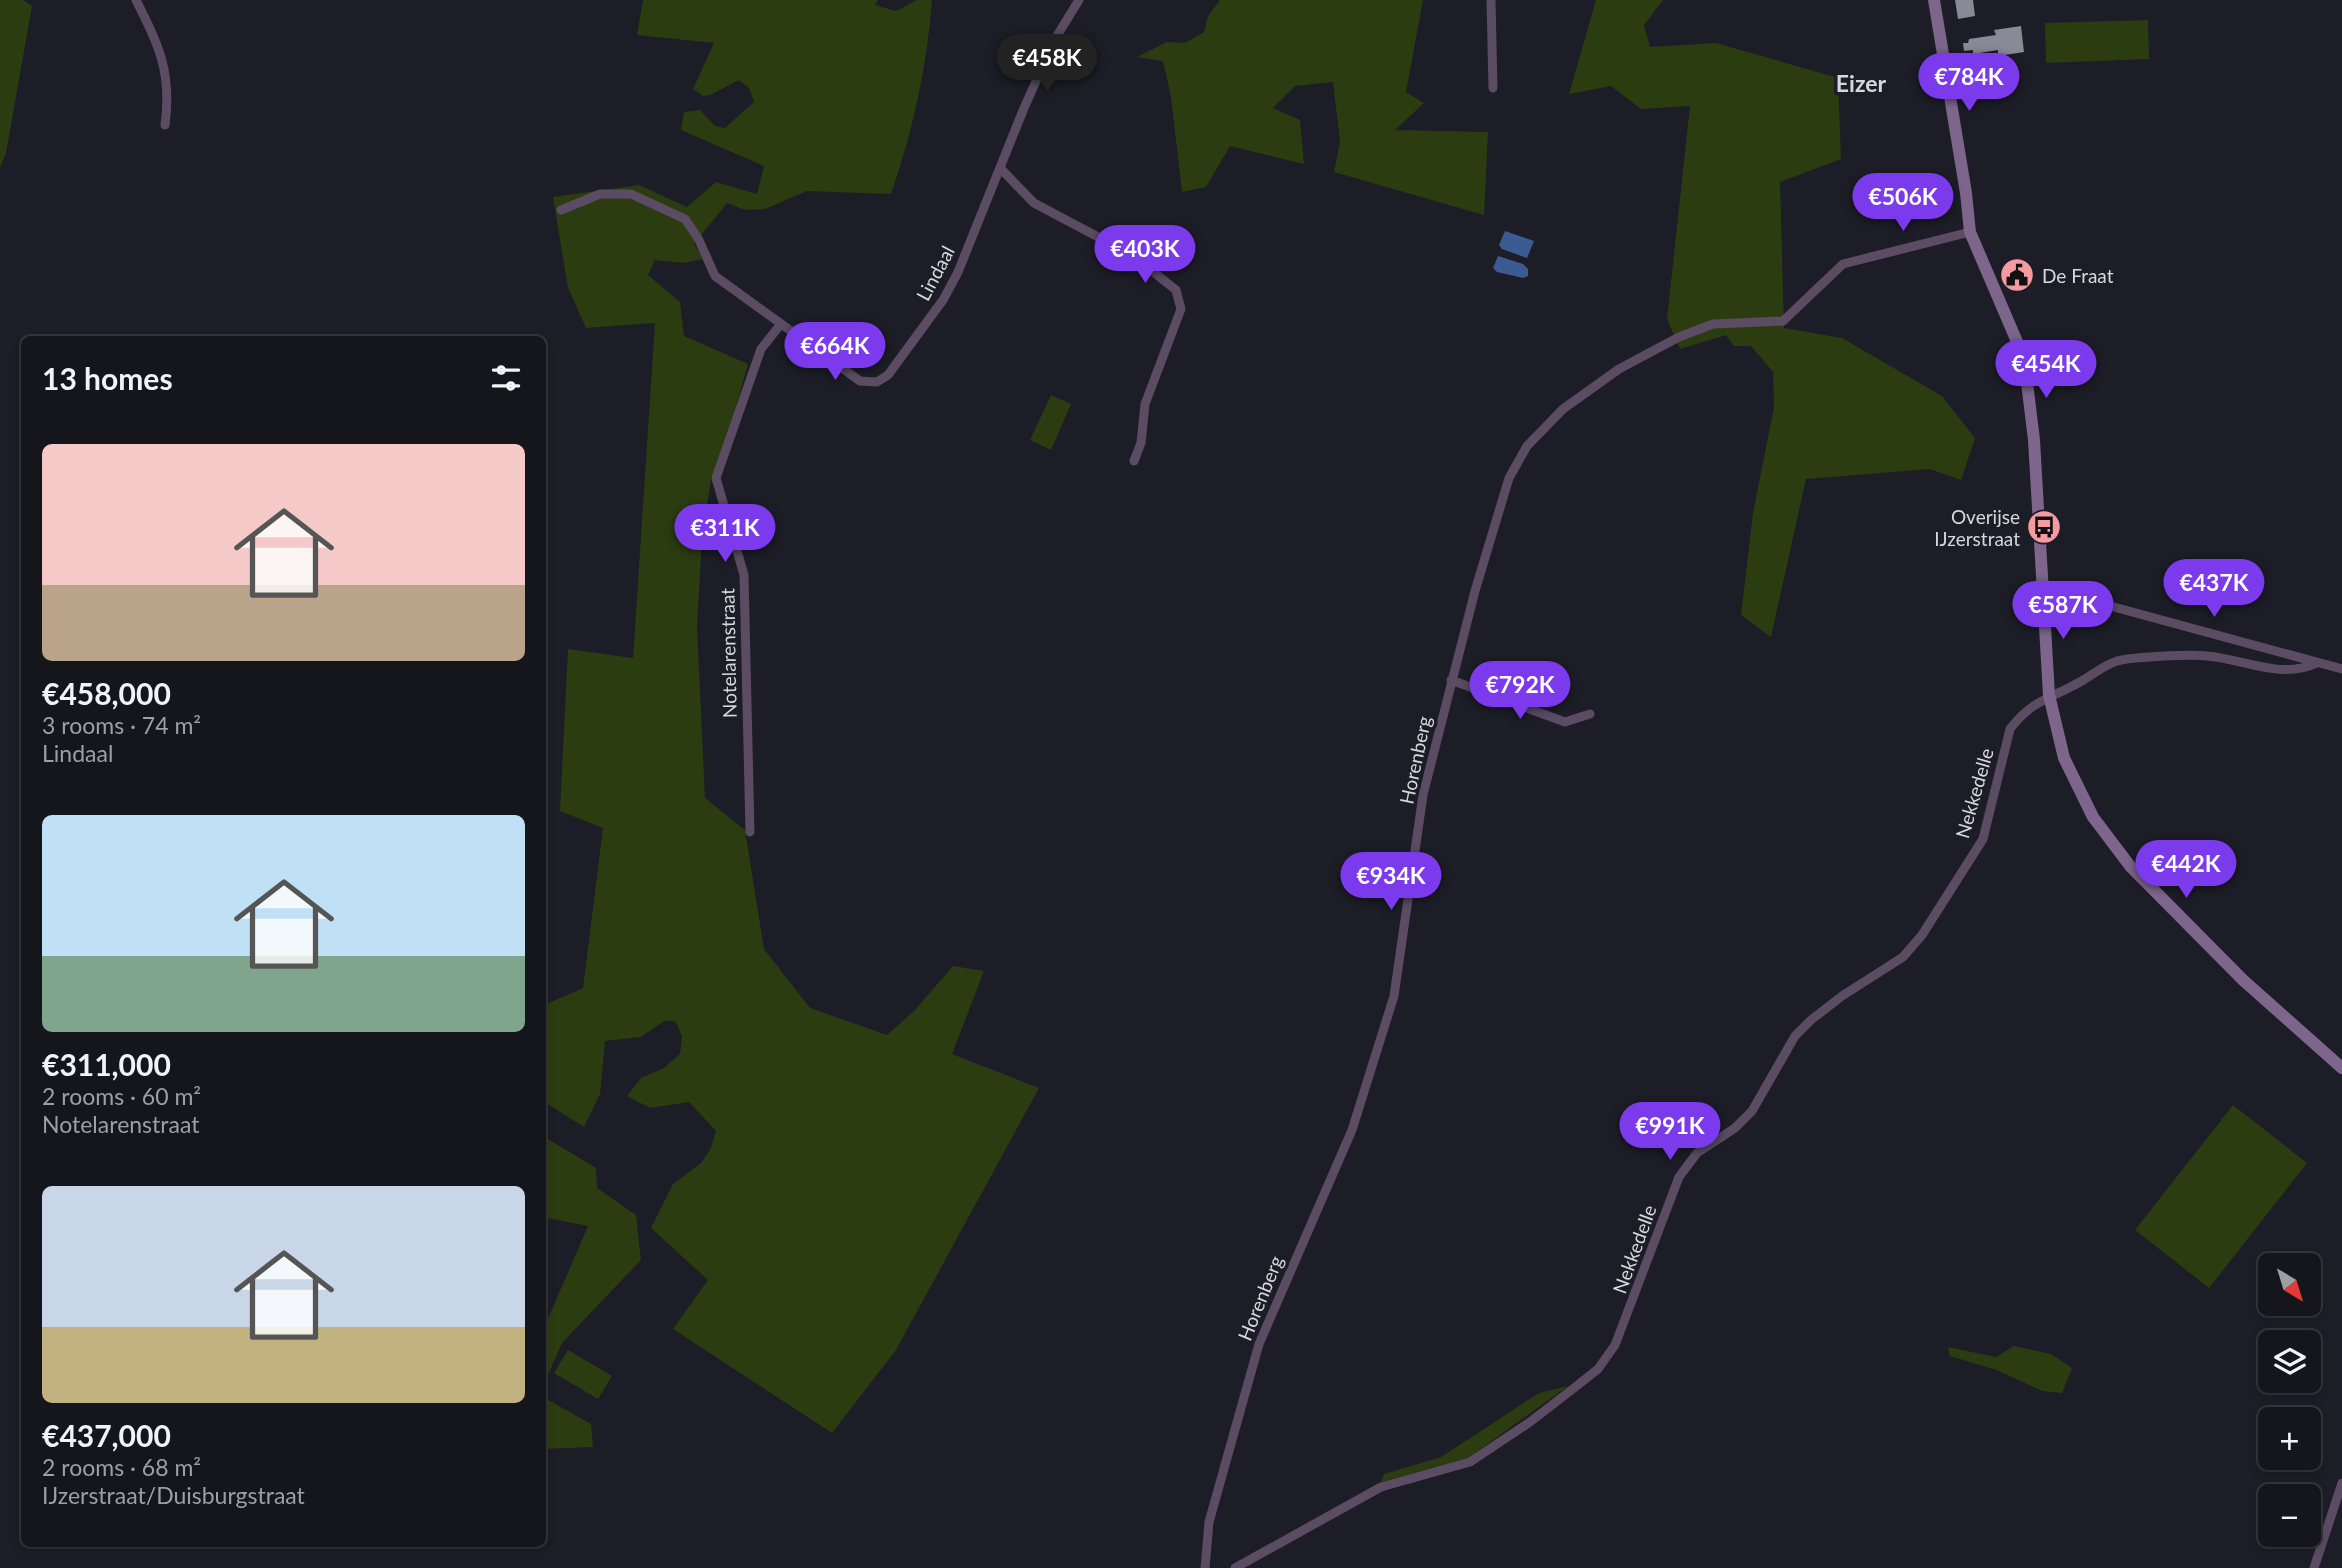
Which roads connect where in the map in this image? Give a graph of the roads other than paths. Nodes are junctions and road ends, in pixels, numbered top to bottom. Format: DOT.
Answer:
graph roads {
  1 [pos="136,0"];
  2 [pos="1079,0"];
  3 [pos="1491,0"];
  4 [pos="1934,0"];
  5 [pos="1493,88"];
  6 [pos="165,125"];
  7 [pos="1001,169"];
  8 [pos="561,210"];
  9 [pos="1970,232"];
  10 [pos="781,324"];
  11 [pos="1134,461"];
  12 [pos="2044,588"];
  13 [pos="2317,663"];
  14 [pos="2342,668"];
  15 [pos="1451,680"];
  16 [pos="2049,695"];
  17 [pos="1590,714"];
  18 [pos="750,832"];
  19 [pos="2342,1068"];
  20 [pos="2342,1483"];
  21 [pos="1205,1568"];
  22 [pos="1235,1568"];
  23 [pos="2314,1568"];
  1 -- 6 [label="street"];
  2 -- 7 [label="street, Lindaal"];
  3 -- 5 [label="street"];
  4 -- 9 [label="street"];
  7 -- 10 [label="street, Lindaal"];
  7 -- 11 [label="street"];
  8 -- 10 [label="street, Lindaal"];
  9 -- 12 [label="street"];
  9 -- 15 [label="street, Horenberg"];
  10 -- 18 [label="street, Notelarenstraat"];
  12 -- 13 [label="street"];
  12 -- 16 [label="street"];
  13 -- 14 [label="street"];
  13 -- 16 [label="street, Nekkedelle"];
  15 -- 17 [label="street"];
  15 -- 21 [label="street, Horenberg"];
  16 -- 19 [label="street"];
  16 -- 22 [label="street, Nekkedelle"];
  20 -- 23 [label="street"];
}
